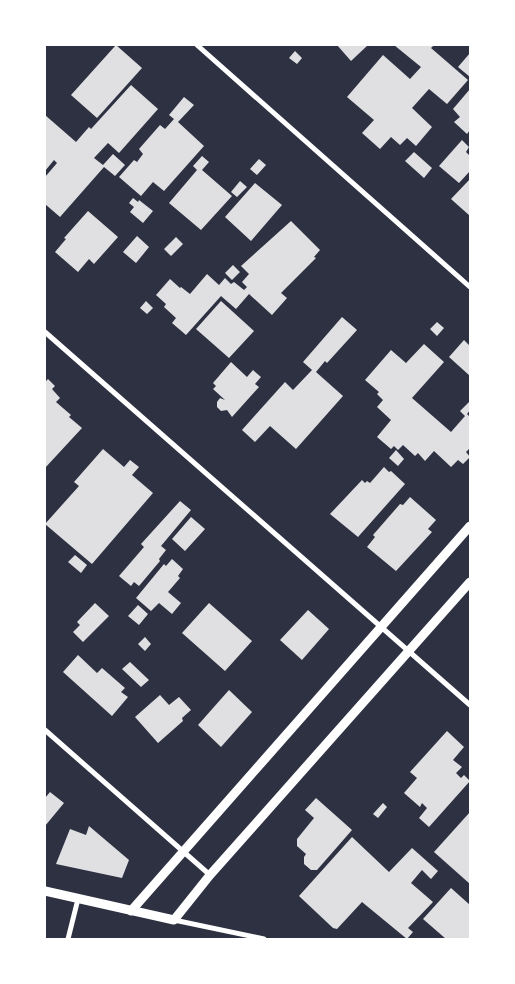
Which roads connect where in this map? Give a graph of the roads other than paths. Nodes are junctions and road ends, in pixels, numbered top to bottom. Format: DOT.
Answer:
graph roads {
  1 [pos="197,45"];
  2 [pos="470,288"];
  3 [pos="45,332"];
  4 [pos="470,526"];
  5 [pos="470,582"];
  6 [pos="381,626"];
  7 [pos="409,651"];
  8 [pos="470,705"];
  9 [pos="45,730"];
  10 [pos="182,851"];
  11 [pos="210,876"];
  12 [pos="45,891"];
  13 [pos="78,899"];
  14 [pos="131,911"];
  15 [pos="174,920"];
  16 [pos="68,939"];
  17 [pos="264,939"];
  1 -- 2 [label="street"];
  3 -- 6 [label="street"];
  4 -- 6 [label="street"];
  5 -- 7 [label="street"];
  6 -- 7 [label="street"];
  6 -- 10 [label="street"];
  7 -- 8 [label="street"];
  7 -- 11 [label="street"];
  9 -- 10 [label="street"];
  10 -- 11 [label="street"];
  10 -- 14 [label="street"];
  11 -- 15 [label="street"];
  12 -- 13 [label="street"];
  13 -- 14 [label="street"];
  13 -- 16 [label="street"];
  14 -- 15 [label="street"];
  15 -- 17 [label="street"];
}
